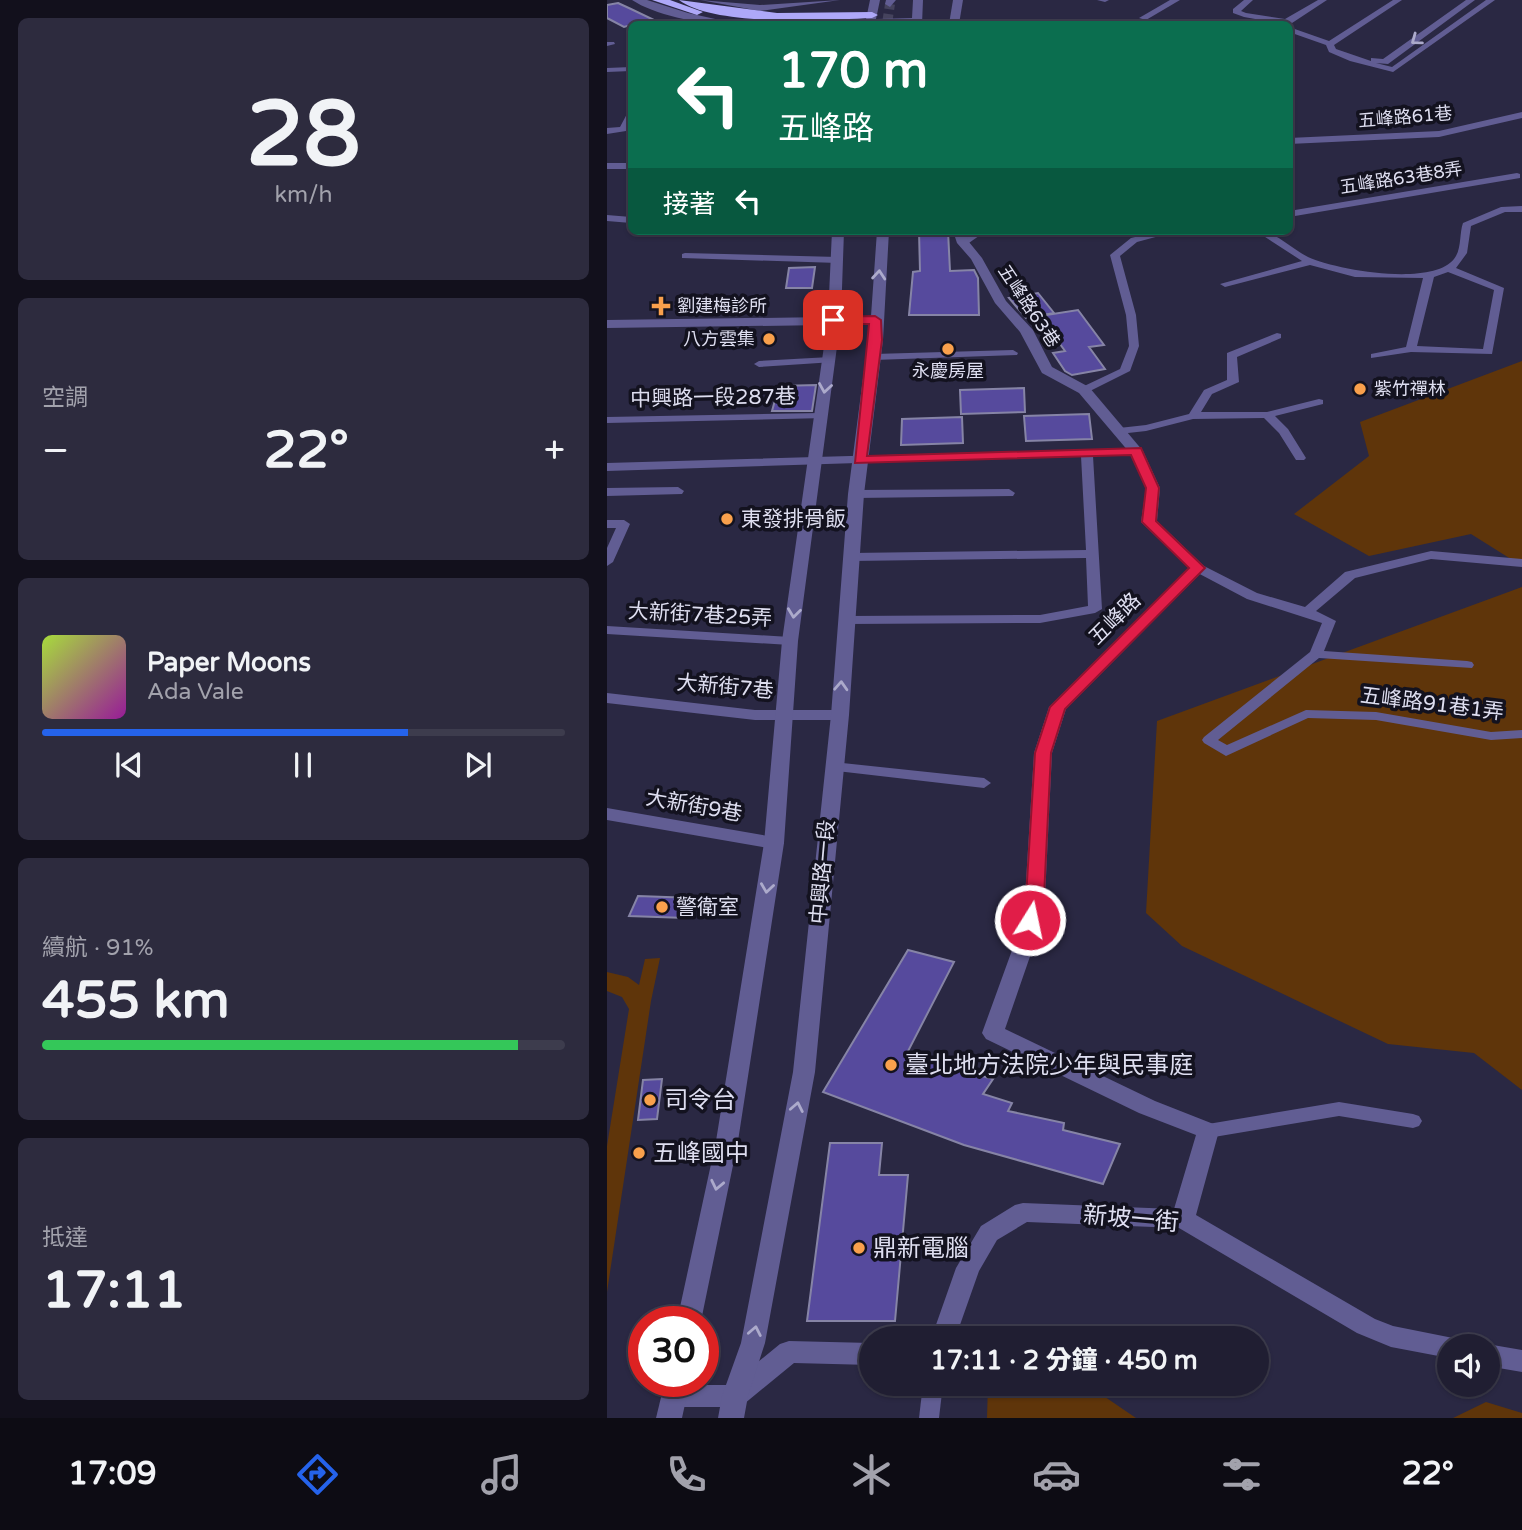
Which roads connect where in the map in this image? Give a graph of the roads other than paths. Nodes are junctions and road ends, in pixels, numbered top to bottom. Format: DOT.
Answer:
graph roads {
  1 [pos="637,0"];
  2 [pos="658,0"];
  3 [pos="685,0"];
  4 [pos="705,0"];
  5 [pos="835,0"];
  6 [pos="850,0"];
  7 [pos="875,0"];
  8 [pos="918,0"];
  9 [pos="958,0"];
  10 [pos="1234,0"];
  11 [pos="1323,0"];
  12 [pos="1398,0"];
  13 [pos="1471,0"];
  14 [pos="1491,0"];
  15 [pos="1171,1"];
  16 [pos="1247,1"];
  17 [pos="729,10"];
  18 [pos="696,12"];
  19 [pos="1143,18"];
  20 [pos="870,20"];
  21 [pos="918,20"];
  22 [pos="715,21"];
  23 [pos="748,21"];
  24 [pos="954,21"];
  25 [pos="1270,21"];
  26 [pos="1293,21"];
  27 [pos="1293,28"];
  28 [pos="1330,44"];
  29 [pos="1339,53"];
  30 [pos="628,69"];
  31 [pos="607,70"];
  32 [pos="1522,115"];
  33 [pos="627,129"];
  34 [pos="607,131"];
  35 [pos="1293,141"];
  36 [pos="607,166"];
  37 [pos="628,166"];
  38 [pos="1517,176"];
  39 [pos="1522,209"];
  40 [pos="1293,213"];
  41 [pos="607,218"];
  42 [pos="628,220"];
  43 [pos="839,235"];
  44 [pos="883,235"];
  45 [pos="1156,235"];
  46 [pos="1267,235"];
  47 [pos="961,237"];
  48 [pos="685,256"];
  49 [pos="838,260"];
  50 [pos="1310,262"];
  51 [pos="1451,270"];
  52 [pos="1429,275"];
  53 [pos="1225,285"];
  54 [pos="833,320"];
  55 [pos="875,320"];
  56 [pos="607,324"];
  57 [pos="1277,336"];
  58 [pos="1411,349"];
  59 [pos="1013,353"];
  60 [pos="1375,356"];
  61 [pos="874,358"];
  62 [pos="830,360"];
  63 [pos="759,364"];
  64 [pos="1084,390"];
  65 [pos="1319,402"];
  66 [pos="1267,415"];
  67 [pos="821,416"];
  68 [pos="1193,416"];
  69 [pos="607,420"];
  70 [pos="1119,431"];
  71 [pos="1136,451"];
  72 [pos="1087,453"];
  73 [pos="1300,458"];
  74 [pos="860,461"];
  75 [pos="815,462"];
  76 [pos="610,467"];
  77 [pos="678,491"];
  78 [pos="607,492"];
  79 [pos="1009,493"];
  80 [pos="856,494"];
  81 [pos="607,524"];
  82 [pos="1092,554"];
  83 [pos="851,557"];
  84 [pos="607,562"];
  85 [pos="1522,563"];
  86 [pos="1198,568"];
  87 [pos="1307,612"];
  88 [pos="847,620"];
  89 [pos="607,631"];
  90 [pos="790,641"];
  91 [pos="1316,654"];
  92 [pos="1467,665"];
  93 [pos="607,698"];
  94 [pos="783,715"];
  95 [pos="840,715"];
  96 [pos="1522,734"];
  97 [pos="833,767"];
  98 [pos="984,783"];
  99 [pos="607,814"];
  100 [pos="774,843"];
  101 [pos="1413,1121"];
  102 [pos="1208,1130"];
  103 [pos="1183,1219"];
  104 [pos="692,1306"];
  105 [pos="947,1326"];
  106 [pos="1437,1345"];
  107 [pos="859,1354"];
  108 [pos="1500,1357"];
  109 [pos="1522,1361"];
  110 [pos="932,1396"];
  111 [pos="673,1398"];
  112 [pos="733,1407"];
  113 [pos="929,1418"];
  1 -- 22 [label="street"];
  2 -- 18 [label="highway"];
  3 -- 17 [label="highway"];
  4 -- 5 [label="street"];
  6 -- 17 [label="highway"];
  7 -- 20 [label="street"];
  8 -- 21 [label="street"];
  9 -- 24 [label="street"];
  10 -- 16 [label="lane"];
  11 -- 26 [label="lane"];
  12 -- 28 [label="lane"];
  13 -- 29 [label="lane, one-way"];
  14 -- 29 [label="lane"];
  15 -- 19 [label="lane"];
  16 -- 25 [label="lane"];
  17 -- 20 [label="highway"];
  18 -- 20 [label="highway"];
  18 -- 23 [label="highway"];
  20 -- 21 [label="street"];
  27 -- 28 [label="lane"];
  28 -- 29 [label="lane"];
  30 -- 31 [label="lane"];
  32 -- 35 [label="lane, 五峰路61巷"];
  33 -- 34 [label="lane"];
  36 -- 37 [label="lane"];
  38 -- 40 [label="lane, 五峰路63巷8弄"];
  39 -- 51 [label="lane"];
  41 -- 42 [label="lane"];
  43 -- 49 [label="street"];
  55 -- 44 [label="street, 中興路一段, one-way"];
  45 -- 64 [label="lane"];
  46 -- 50 [label="lane"];
  47 -- 64 [label="street, 五峰路63巷"];
  48 -- 49 [label="lane"];
  49 -- 54 [label="street"];
  50 -- 52 [label="lane"];
  50 -- 53 [label="lane"];
  51 -- 52 [label="lane"];
  51 -- 58 [label="lane"];
  52 -- 58 [label="lane"];
  54 -- 55 [label="street"];
  54 -- 56 [label="street"];
  54 -- 62 [label="street"];
  55 -- 61 [label="street, 中興路一段"];
  57 -- 68 [label="lane"];
  58 -- 60 [label="lane"];
  59 -- 61 [label="lane"];
  61 -- 74 [label="street, 中興路一段"];
  62 -- 63 [label="lane"];
  62 -- 67 [label="street, one-way"];
  64 -- 70 [label="street, 五峰路63巷"];
  65 -- 66 [label="lane"];
  66 -- 68 [label="lane"];
  66 -- 73 [label="lane"];
  67 -- 69 [label="lane, 中興路一段287巷"];
  67 -- 75 [label="street"];
  68 -- 70 [label="lane"];
  70 -- 71 [label="street, 五峰路63巷"];
  71 -- 72 [label="lane"];
  71 -- 86 [label="street"];
  72 -- 74 [label="lane"];
  72 -- 82 [label="lane"];
  74 -- 75 [label="lane"];
  74 -- 80 [label="street, 中興路一段"];
  75 -- 76 [label="lane"];
  75 -- 90 [label="street, one-way"];
  76 -- 78 [label="lane"];
  77 -- 78 [label="lane"];
  79 -- 80 [label="lane"];
  80 -- 83 [label="street, 中興路一段"];
  81 -- 84 [label="lane"];
  82 -- 83 [label="lane"];
  82 -- 88 [label="lane"];
  83 -- 88 [label="street, 中興路一段"];
  85 -- 87 [label="lane"];
  86 -- 87 [label="lane"];
  86 -- 102 [label="street, 五峰路"];
  87 -- 91 [label="lane, 五峰路91巷1弄"];
  95 -- 88 [label="street, 中興路一段, one-way"];
  89 -- 90 [label="lane, 大新街7巷25弄"];
  90 -- 94 [label="street"];
  91 -- 92 [label="lane"];
  91 -- 96 [label="lane, 五峰路91巷1弄"];
  93 -- 94 [label="street, 大新街7巷"];
  94 -- 95 [label="street, 大新街7巷"];
  94 -- 100 [label="street"];
  95 -- 97 [label="street, 中興路一段"];
  97 -- 98 [label="lane"];
  112 -- 97 [label="street, 中興路一段, one-way"];
  99 -- 100 [label="street, 大新街9巷"];
  100 -- 104 [label="street, one-way"];
  101 -- 102 [label="lane"];
  102 -- 103 [label="street"];
  103 -- 105 [label="street, 新坡一街"];
  103 -- 106 [label="street, 新坡一街"];
  107 -- 112 [label="street"];
  108 -- 109 [label="street"];
  110 -- 113 [label="lane"];
  111 -- 112 [label="street"];
}
